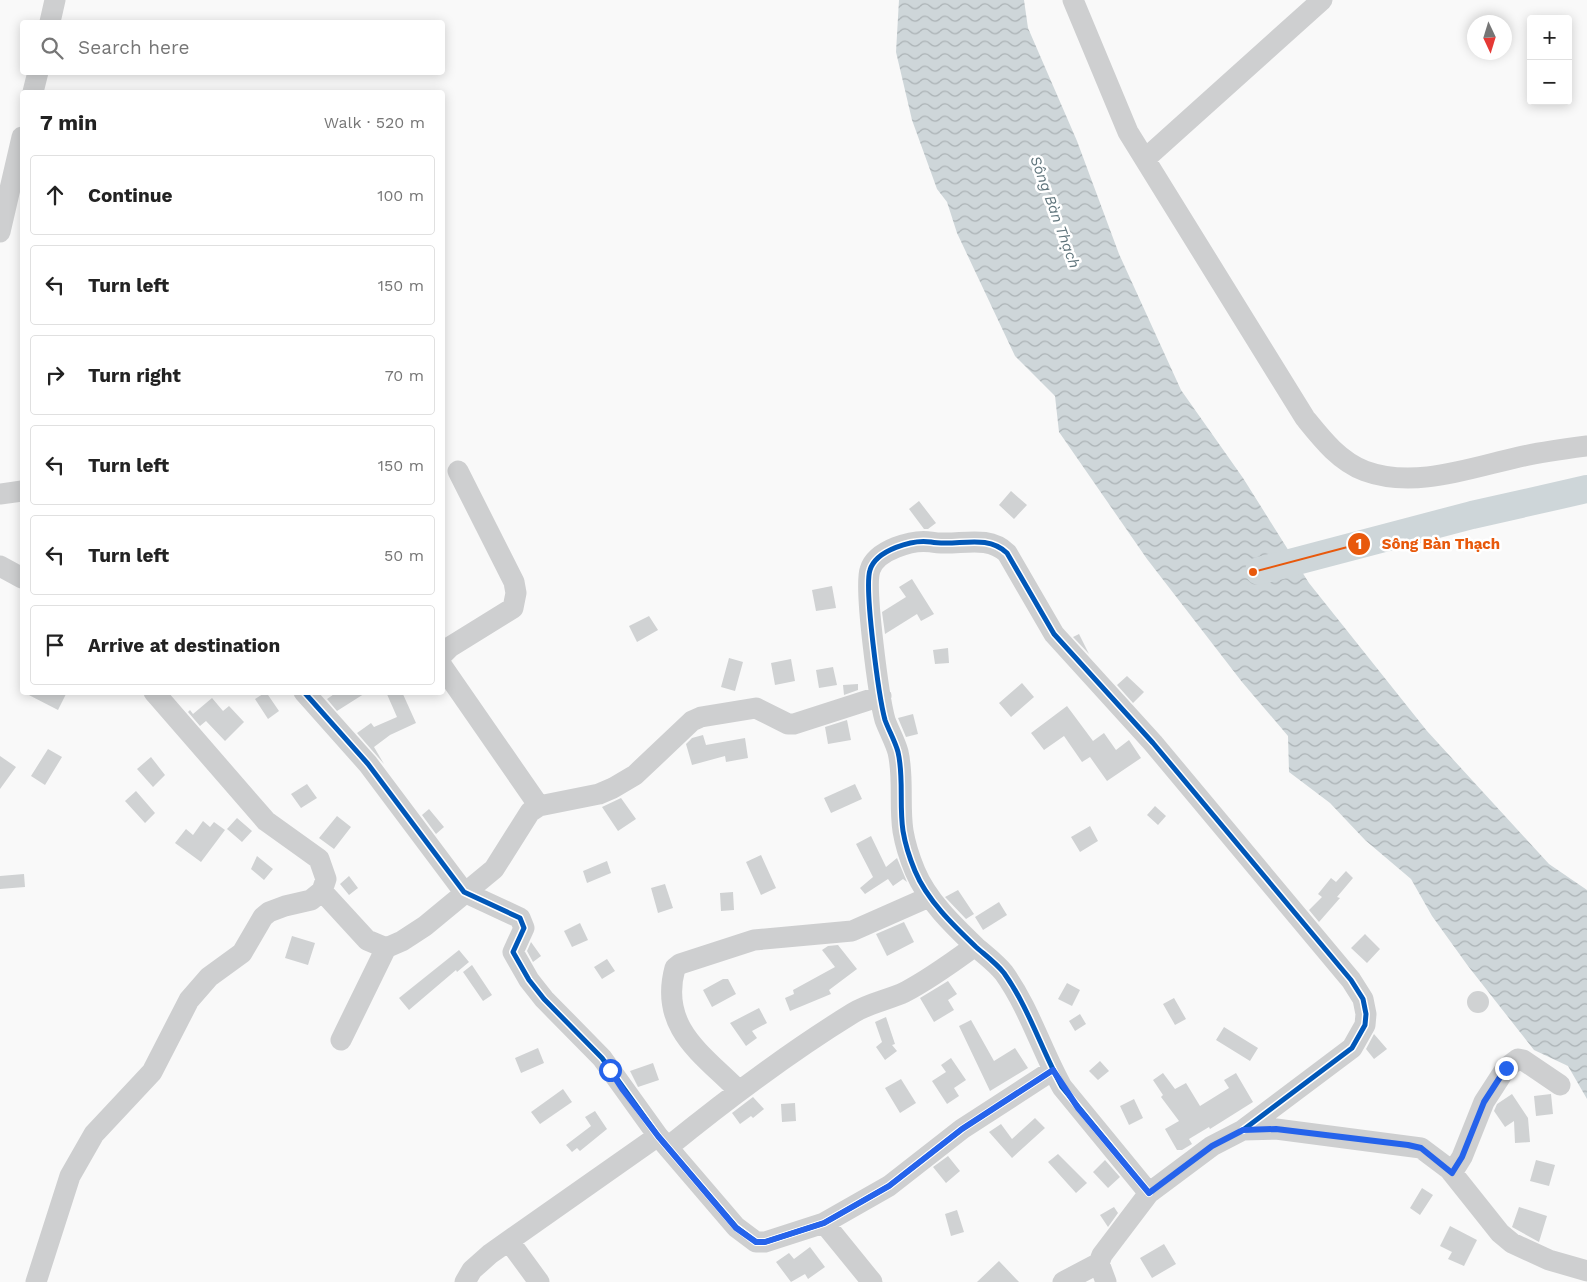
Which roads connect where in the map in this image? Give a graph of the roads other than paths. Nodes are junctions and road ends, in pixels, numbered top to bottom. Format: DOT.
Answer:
graph roads {
  1 [pos="55,0"];
  2 [pos="1073,0"];
  3 [pos="1322,0"];
  4 [pos="50,20"];
  5 [pos="37,75"];
  6 [pos="34,90"];
  7 [pos="20,146"];
  8 [pos="1145,159"];
  9 [pos="0,232"];
  10 [pos="1587,446"];
  11 [pos="458,471"];
  12 [pos="20,491"];
  13 [pos="0,494"];
  14 [pos="0,566"];
  15 [pos="20,577"];
  16 [pos="445,653"];
  17 [pos="445,670"];
  18 [pos="157,695"];
  19 [pos="307,695"];
  20 [pos="881,696"];
  21 [pos="538,806"];
  22 [pos="322,891"];
  23 [pos="464,892"];
  24 [pos="929,897"];
  25 [pos="975,946"];
  26 [pos="386,948"];
  27 [pos="341,1040"];
  28 [pos="1053,1070"];
  29 [pos="1560,1085"];
  30 [pos="738,1090"];
  31 [pos="1243,1130"];
  32 [pos="663,1142"];
  33 [pos="1452,1173"];
  34 [pos="1149,1193"];
  35 [pos="824,1223"];
  36 [pos="509,1241"];
  37 [pos="1585,1271"];
  38 [pos="1102,1272"];
  39 [pos="36,1282"];
  40 [pos="465,1282"];
  41 [pos="539,1282"];
  42 [pos="872,1282"];
  43 [pos="1063,1282"];
  1 -- 4 [label="street"];
  2 -- 8 [label="street"];
  3 -- 8 [label="street"];
  5 -- 6 [label="street"];
  7 -- 9 [label="street"];
  8 -- 10 [label="street"];
  11 -- 16 [label="street"];
  12 -- 13 [label="street"];
  14 -- 15 [label="street"];
  17 -- 21 [label="street"];
  18 -- 22 [label="street"];
  19 -- 23 [label="street"];
  20 -- 21 [label="street"];
  20 -- 24 [label="street"];
  20 -- 31 [label="street"];
  21 -- 23 [label="street"];
  22 -- 26 [label="street"];
  22 -- 39 [label="street"];
  23 -- 26 [label="street"];
  23 -- 32 [label="street"];
  24 -- 25 [label="street"];
  24 -- 30 [label="street"];
  25 -- 28 [label="street"];
  25 -- 30 [label="street"];
  26 -- 27 [label="street"];
  28 -- 34 [label="street"];
  28 -- 35 [label="street"];
  29 -- 33 [label="street"];
  30 -- 32 [label="street"];
  31 -- 33 [label="street"];
  31 -- 34 [label="street"];
  32 -- 35 [label="street"];
  32 -- 36 [label="street"];
  33 -- 37 [label="street"];
  34 -- 38 [label="street"];
  35 -- 42 [label="street"];
  36 -- 40 [label="street"];
  36 -- 41 [label="street"];
  38 -- 43 [label="street"];
}
